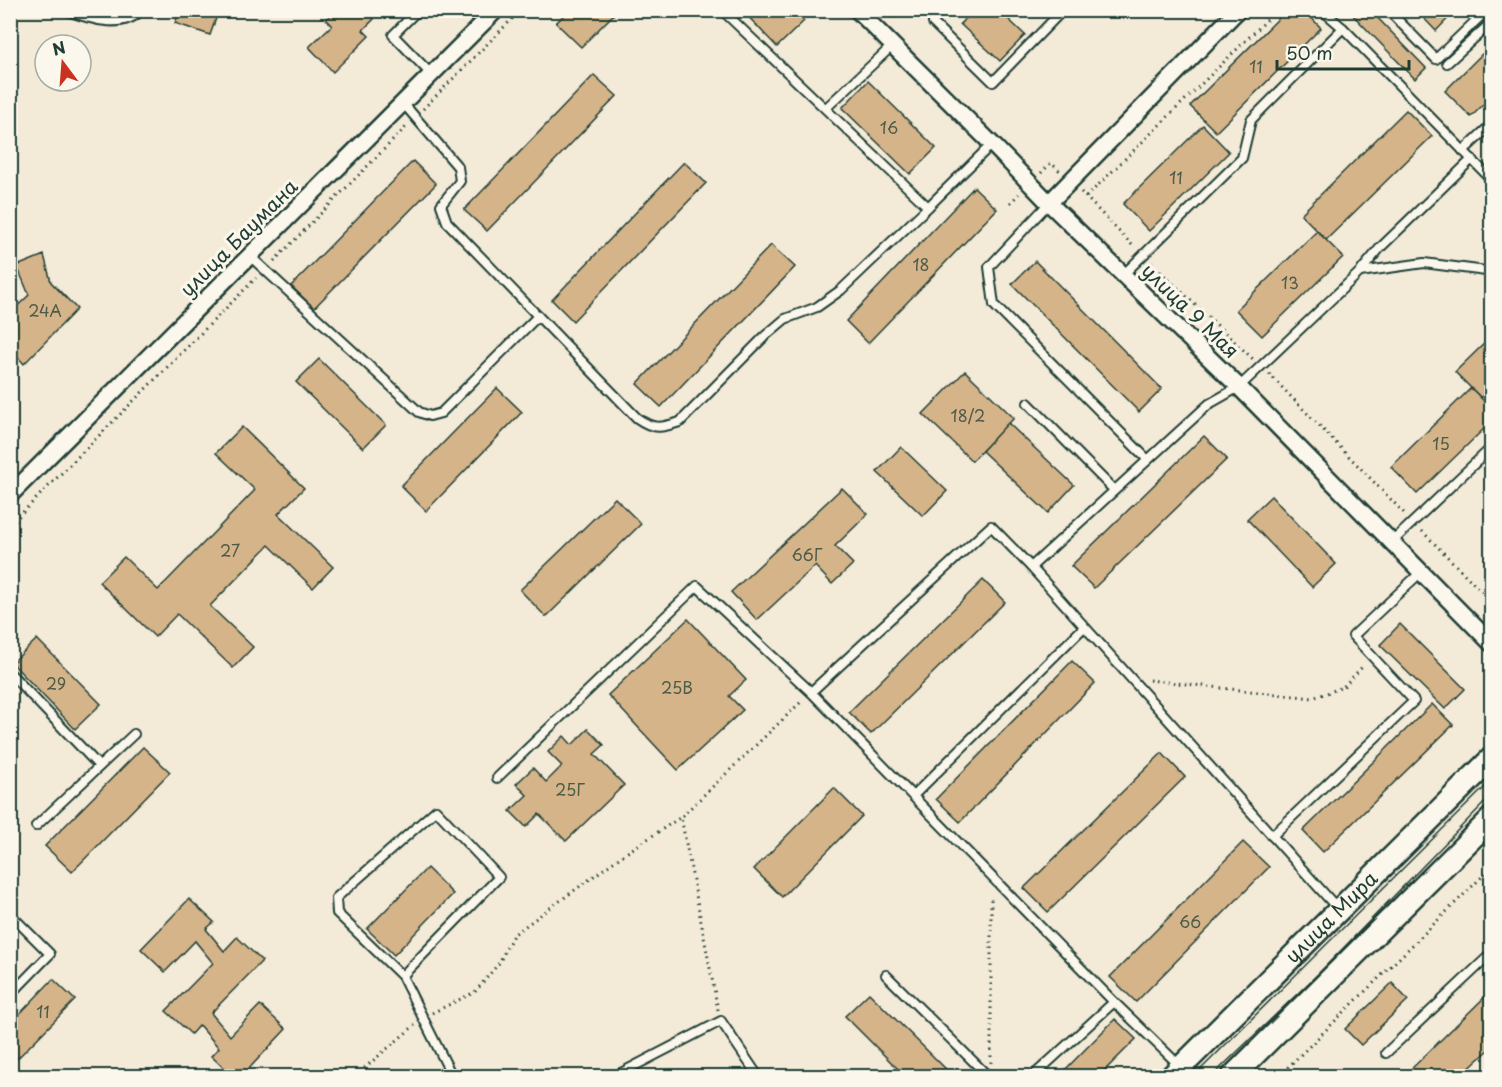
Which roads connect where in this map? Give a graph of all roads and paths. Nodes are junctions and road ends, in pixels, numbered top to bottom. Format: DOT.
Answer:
graph roads {
  1 [pos="65,10"];
  2 [pos="141,10"];
  3 [pos="418,10"];
  4 [pos="496,10"];
  5 [pos="722,10"];
  6 [pos="857,10"];
  7 [pos="937,10"];
  8 [pos="1064,10"];
  9 [pos="1238,10"];
  10 [pos="1277,10"];
  11 [pos="1322,10"];
  12 [pos="1388,10"];
  13 [pos="1487,10"];
  14 [pos="1491,22"];
  15 [pos="1343,28"];
  16 [pos="892,46"];
  17 [pos="1447,63"];
  18 [pos="431,74"];
  19 [pos="403,103"];
  20 [pos="826,108"];
  21 [pos="1491,124"];
  22 [pos="992,144"];
  23 [pos="1463,151"];
  24 [pos="1472,159"];
  25 [pos="1491,180"];
  26 [pos="1048,203"];
  27 [pos="928,207"];
  28 [pos="1142,255"];
  29 [pos="251,257"];
  30 [pos="1491,270"];
  31 [pos="1360,272"];
  32 [pos="1123,274"];
  33 [pos="538,316"];
  34 [pos="1261,366"];
  35 [pos="1239,387"];
  36 [pos="1028,403"];
  37 [pos="1491,447"];
  38 [pos="1147,459"];
  39 [pos="1114,490"];
  40 [pos="10,495"];
  41 [pos="1413,522"];
  42 [pos="1391,543"];
  43 [pos="1031,567"];
  44 [pos="1420,573"];
  45 [pos="1491,602"];
  46 [pos="1084,627"];
  47 [pos="1491,644"];
  48 [pos="1372,657"];
  49 [pos="10,673"];
  50 [pos="1130,678"];
  51 [pos="811,692"];
  52 [pos="134,734"];
  53 [pos="1491,758"];
  54 [pos="99,766"];
  55 [pos="497,778"];
  56 [pos="913,796"];
  57 [pos="681,817"];
  58 [pos="1491,818"];
  59 [pos="36,826"];
  60 [pos="1272,836"];
  61 [pos="1491,867"];
  62 [pos="992,876"];
  63 [pos="1339,910"];
  64 [pos="10,914"];
  65 [pos="1491,953"];
  66 [pos="886,975"];
  67 [pos="402,976"];
  68 [pos="10,995"];
  69 [pos="1114,1002"];
  70 [pos="423,1018"];
  71 [pos="721,1022"];
  72 [pos="1386,1053"];
  73 [pos="991,1065"];
  74 [pos="1176,1072"];
  75 [pos="355,1077"];
  76 [pos="452,1077"];
  77 [pos="615,1077"];
  78 [pos="758,1077"];
  79 [pos="988,1077"];
  80 [pos="1033,1077"];
  81 [pos="1233,1077"];
  82 [pos="1279,1077"];
  1 -- 2 [label="lane"];
  3 -- 18 [label="lane"];
  4 -- 18 [label="street, улица Баумана"];
  5 -- 20 [label="lane"];
  6 -- 16 [label="street, улица 9 Мая"];
  7 -- 8 [label="lane"];
  9 -- 26 [label="street"];
  10 -- 28 [label="path"];
  11 -- 15 [label="lane"];
  12 -- 13 [label="lane"];
  14 -- 17 [label="lane"];
  15 -- 23 [label="lane"];
  15 -- 28 [label="lane"];
  16 -- 20 [label="lane"];
  16 -- 22 [label="street, улица 9 Мая"];
  18 -- 19 [label="street, улица Баумана"];
  19 -- 29 [label="street, улица Баумана"];
  19 -- 33 [label="lane"];
  20 -- 27 [label="lane"];
  21 -- 23 [label="lane"];
  22 -- 26 [label="street, улица 9 Мая"];
  22 -- 27 [label="lane"];
  23 -- 24 [label="lane"];
  24 -- 25 [label="lane"];
  24 -- 31 [label="lane"];
  26 -- 32 [label="street, улица 9 Мая"];
  26 -- 38 [label="lane"];
  27 -- 33 [label="lane"];
  28 -- 32 [label="lane"];
  28 -- 34 [label="path"];
  29 -- 33 [label="lane"];
  29 -- 40 [label="street, улица Баумана"];
  30 -- 31 [label="lane"];
  31 -- 34 [label="lane"];
  32 -- 35 [label="street, улица 9 Мая"];
  34 -- 35 [label="lane"];
  34 -- 41 [label="path"];
  35 -- 38 [label="lane"];
  35 -- 42 [label="street, улица 9 Мая"];
  36 -- 39 [label="lane"];
  37 -- 41 [label="lane"];
  38 -- 39 [label="lane"];
  39 -- 43 [label="lane"];
  41 -- 42 [label="lane"];
  41 -- 45 [label="path"];
  42 -- 44 [label="street, улица 9 Мая"];
  43 -- 46 [label="lane"];
  43 -- 51 [label="lane"];
  44 -- 47 [label="street, улица 9 Мая"];
  44 -- 48 [label="lane"];
  46 -- 50 [label="lane"];
  46 -- 56 [label="lane"];
  48 -- 50 [label="path"];
  48 -- 60 [label="lane"];
  49 -- 54 [label="lane"];
  50 -- 60 [label="lane"];
  51 -- 55 [label="lane"];
  51 -- 56 [label="lane"];
  51 -- 57 [label="path"];
  52 -- 54 [label="lane"];
  53 -- 63 [label="main road, улица Мира"];
  54 -- 59 [label="lane"];
  56 -- 62 [label="lane"];
  57 -- 70 [label="path"];
  57 -- 71 [label="path"];
  58 -- 81 [label="main road"];
  60 -- 63 [label="lane"];
  61 -- 82 [label="path"];
  62 -- 69 [label="lane"];
  62 -- 73 [label="path"];
  63 -- 74 [label="main road, улица Мира"];
  64 -- 68 [label="lane"];
  65 -- 72 [label="lane"];
  66 -- 79 [label="lane"];
  67 -- 67 [label="lane"];
  67 -- 70 [label="lane"];
  69 -- 74 [label="lane"];
  69 -- 80 [label="lane"];
  70 -- 75 [label="path"];
  70 -- 76 [label="lane"];
  71 -- 77 [label="lane"];
  71 -- 78 [label="lane"];
}
